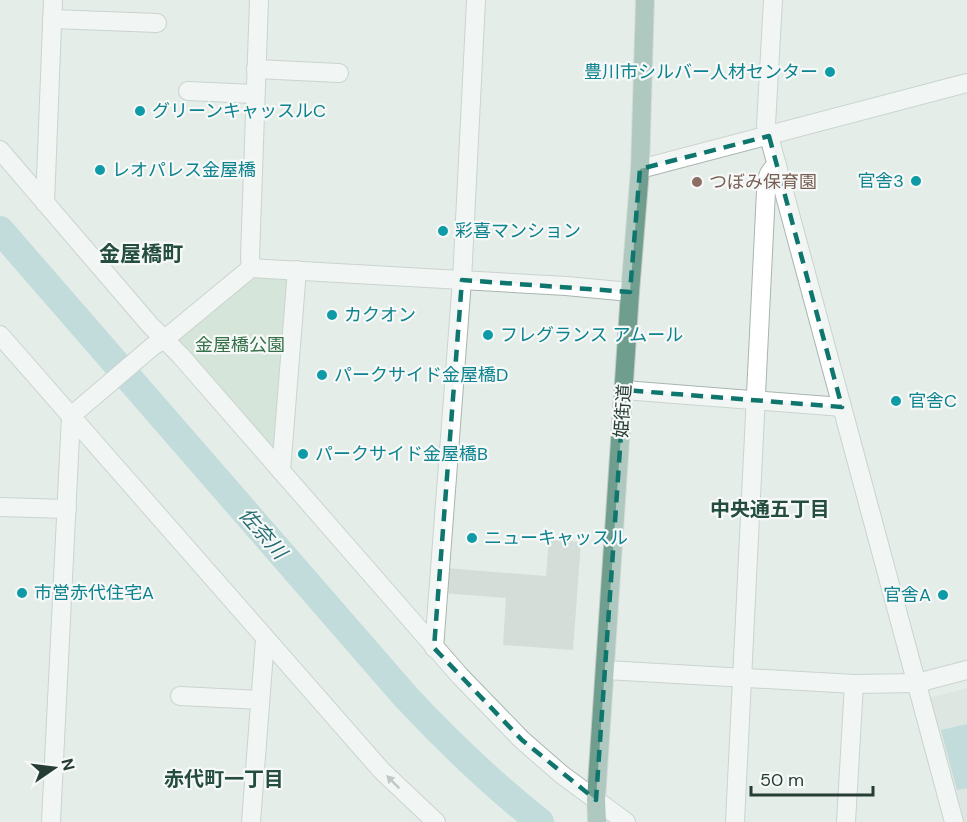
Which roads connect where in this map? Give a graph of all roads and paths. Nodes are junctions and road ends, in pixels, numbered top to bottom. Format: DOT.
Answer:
graph roads {
  1 [pos="53,0"];
  2 [pos="259,0"];
  3 [pos="476,0"];
  4 [pos="645,0"];
  5 [pos="776,1"];
  6 [pos="52,19"];
  7 [pos="157,23"];
  8 [pos="256,69"];
  9 [pos="339,74"];
  10 [pos="967,83"];
  11 [pos="188,91"];
  12 [pos="255,94"];
  13 [pos="769,136"];
  14 [pos="0,150"];
  15 [pos="777,165"];
  16 [pos="640,169"];
  17 [pos="45,203"];
  18 [pos="251,268"];
  19 [pos="297,270"];
  20 [pos="462,280"];
  21 [pos="630,292"];
  22 [pos="0,335"];
  23 [pos="165,339"];
  24 [pos="624,390"];
  25 [pos="757,400"];
  26 [pos="842,407"];
  27 [pos="71,416"];
  28 [pos="281,471"];
  29 [pos="0,507"];
  30 [pos="67,509"];
  31 [pos="265,639"];
  32 [pos="434,648"];
  33 [pos="606,670"];
  34 [pos="967,670"];
  35 [pos="743,677"];
  36 [pos="917,683"];
  37 [pos="854,684"];
  38 [pos="180,696"];
  39 [pos="260,700"];
  40 [pos="596,800"];
  41 [pos="51,822"];
  42 [pos="251,822"];
  43 [pos="436,822"];
  44 [pos="597,822"];
  45 [pos="626,822"];
  46 [pos="735,822"];
  47 [pos="846,822"];
  48 [pos="954,822"];
  1 -- 6 [label="street"];
  2 -- 8 [label="street"];
  3 -- 20 [label="street"];
  4 -- 16 [label="main road, 姫街道"];
  5 -- 13 [label="street"];
  6 -- 7 [label="street"];
  6 -- 17 [label="street"];
  8 -- 9 [label="street"];
  8 -- 12 [label="street"];
  10 -- 13 [label="street"];
  11 -- 12 [label="street"];
  12 -- 18 [label="street"];
  13 -- 15 [label="street"];
  13 -- 16 [label="street"];
  14 -- 17 [label="street"];
  15 -- 25 [label="street"];
  15 -- 26 [label="street"];
  16 -- 21 [label="main road, 姫街道"];
  17 -- 23 [label="street"];
  18 -- 19 [label="street"];
  18 -- 23 [label="street"];
  19 -- 20 [label="street"];
  19 -- 28 [label="street"];
  20 -- 21 [label="street"];
  20 -- 32 [label="street"];
  21 -- 24 [label="main road, 姫街道"];
  22 -- 27 [label="street"];
  23 -- 27 [label="street"];
  23 -- 28 [label="street"];
  24 -- 25 [label="street"];
  24 -- 33 [label="main road, 姫街道"];
  25 -- 26 [label="street"];
  25 -- 35 [label="street"];
  26 -- 36 [label="street"];
  27 -- 30 [label="street"];
  27 -- 31 [label="street"];
  28 -- 32 [label="street"];
  29 -- 30 [label="street"];
  30 -- 41 [label="street"];
  31 -- 39 [label="street"];
  43 -- 31 [label="street, one-way"];
  32 -- 40 [label="street"];
  33 -- 35 [label="street"];
  33 -- 40 [label="main road, 姫街道"];
  34 -- 36 [label="street"];
  35 -- 37 [label="street"];
  35 -- 46 [label="street"];
  36 -- 37 [label="street"];
  36 -- 48 [label="street"];
  37 -- 47 [label="street"];
  38 -- 39 [label="street"];
  39 -- 42 [label="street"];
  40 -- 44 [label="main road, 姫街道"];
  40 -- 45 [label="street"];
}
